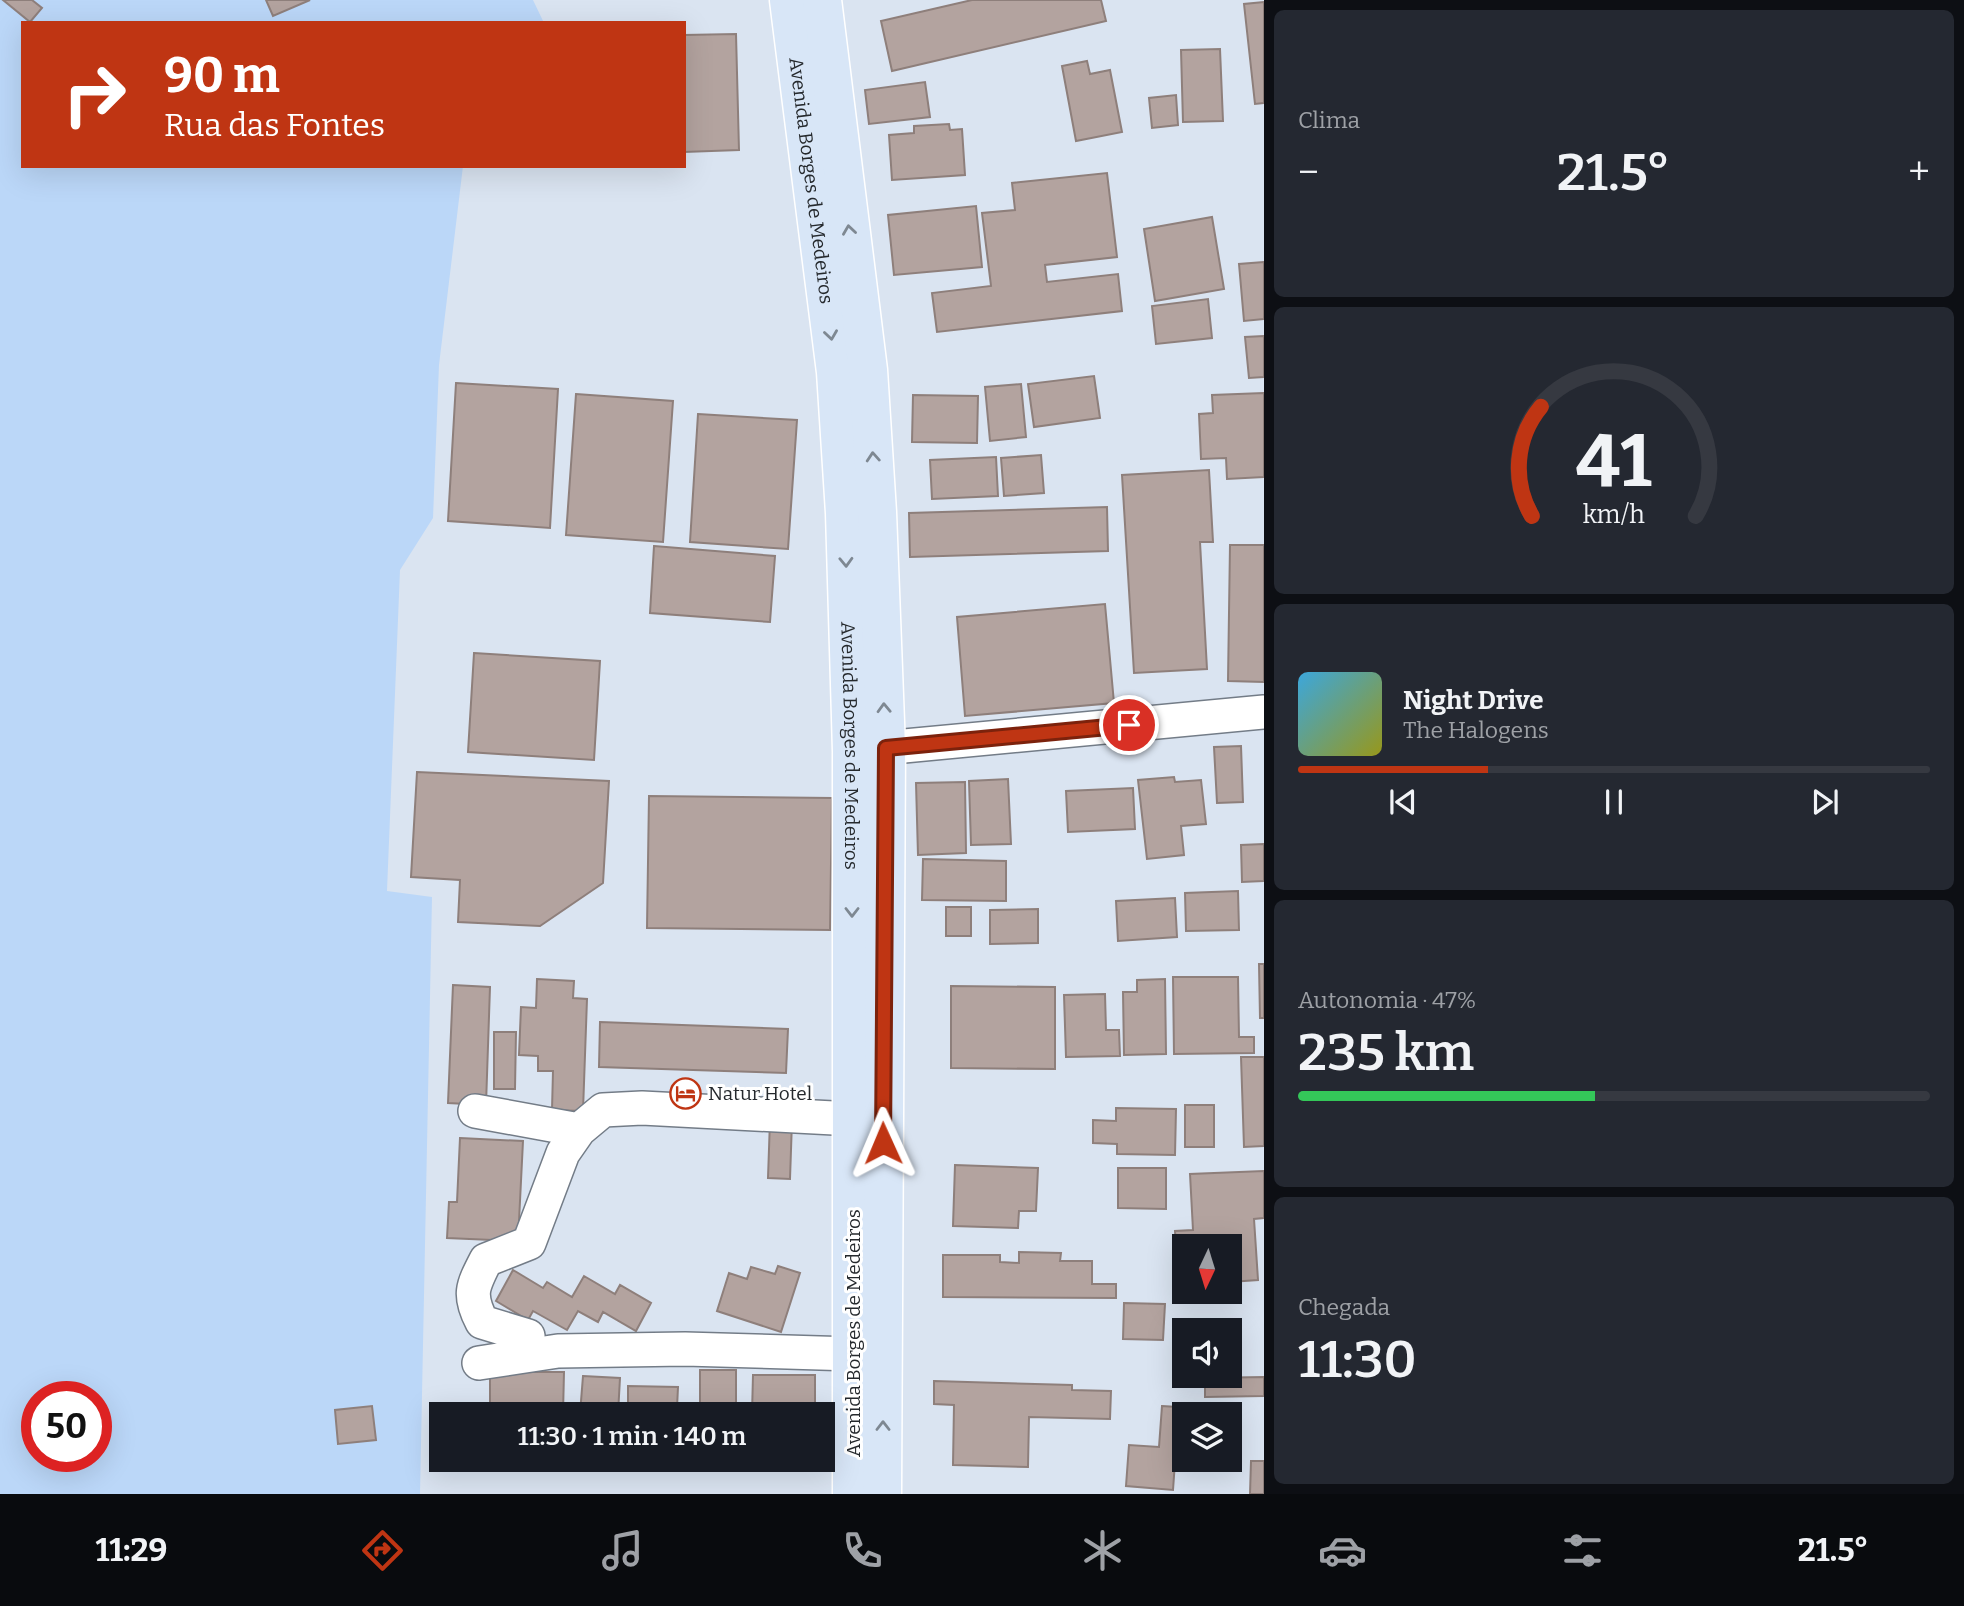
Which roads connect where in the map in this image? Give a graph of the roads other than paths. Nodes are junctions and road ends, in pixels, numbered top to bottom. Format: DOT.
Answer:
graph roads {
  1 [pos="789,0"];
  2 [pos="822,0"];
  3 [pos="852,371"];
  4 [pos="1264,712"];
  5 [pos="869,750"];
  6 [pos="863,1103"];
  7 [pos="475,1111"];
  8 [pos="579,1130"];
  9 [pos="869,1213"];
  10 [pos="528,1336"];
  11 [pos="853,1354"];
  12 [pos="479,1363"];
  13 [pos="852,1494"];
  14 [pos="883,1494"];
  1 -- 3 [label="main road, Avenida Borges de Medeiros, one-way"];
  3 -- 2 [label="main road, Avenida Borges de Medeiros, one-way"];
  3 -- 5 [label="main road, Avenida Borges de Medeiros"];
  4 -- 5 [label="street"];
  5 -- 6 [label="main road, Avenida Borges de Medeiros"];
  6 -- 8 [label="street"];
  6 -- 9 [label="main road, Avenida Borges de Medeiros"];
  7 -- 8 [label="street"];
  8 -- 10 [label="street"];
  9 -- 11 [label="main road, Avenida Borges de Medeiros"];
  14 -- 9 [label="main road, Avenida Borges de Medeiros, one-way"];
  11 -- 12 [label="street"];
  11 -- 13 [label="main road, Avenida Borges de Medeiros"];
}
